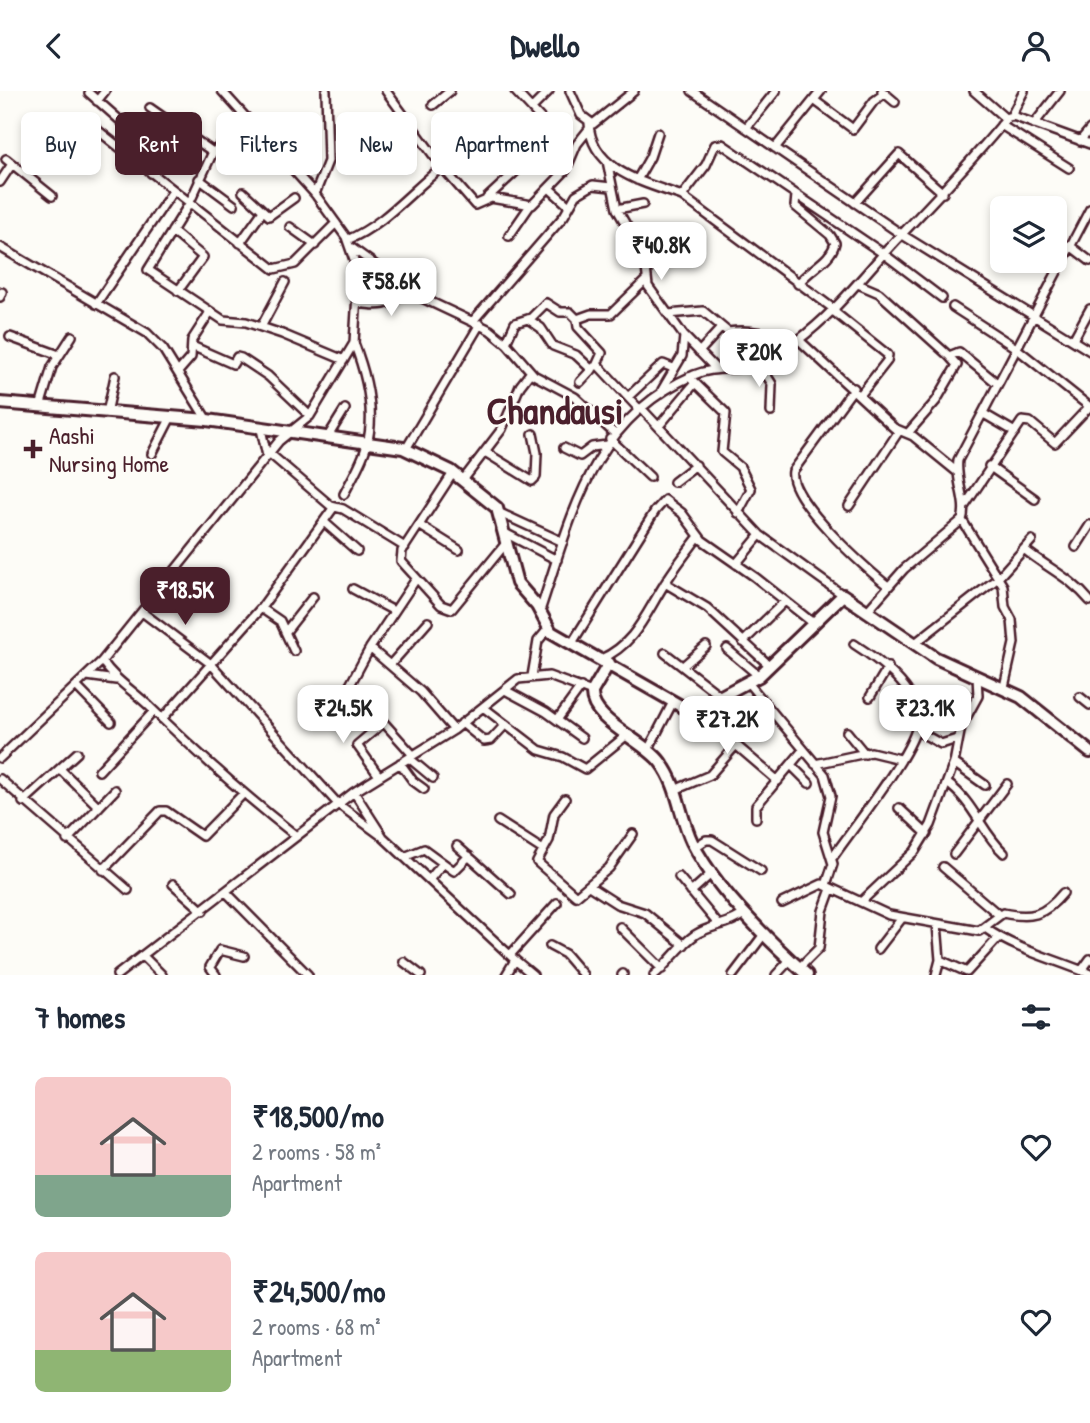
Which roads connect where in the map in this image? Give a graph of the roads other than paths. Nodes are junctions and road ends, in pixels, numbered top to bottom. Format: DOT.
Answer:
graph roads {
  1 [pos="105,91"];
  2 [pos="222,91"];
  3 [pos="326,91"];
  4 [pos="386,91"];
  5 [pos="450,91"];
  6 [pos="515,91"];
  7 [pos="550,91"];
  8 [pos="570,91"];
  9 [pos="634,91"];
  10 [pos="691,91"];
  11 [pos="776,91"];
  12 [pos="821,91"];
  13 [pos="974,91"];
  14 [pos="1024,91"];
  15 [pos="1059,91"];
  16 [pos="883,92"];
  17 [pos="89,93"];
  18 [pos="814,100"];
  19 [pos="96,101"];
  20 [pos="895,102"];
  21 [pos="433,105"];
  22 [pos="533,107"];
  23 [pos="150,108"];
  24 [pos="156,112"];
  25 [pos="241,112"];
  26 [pos="537,112"];
  27 [pos="115,117"];
  28 [pos="1006,120"];
  29 [pos="1034,124"];
  30 [pos="589,126"];
  31 [pos="746,128"];
  32 [pos="1090,129"];
  33 [pos="101,133"];
  34 [pos="658,133"];
  35 [pos="1080,141"];
  36 [pos="115,144"];
  37 [pos="202,144"];
  38 [pos="1090,144"];
  39 [pos="775,148"];
  40 [pos="216,149"];
  41 [pos="213,152"];
  42 [pos="431,152"];
  43 [pos="573,153"];
  44 [pos="607,161"];
  45 [pos="1069,168"];
  46 [pos="153,175"];
  47 [pos="298,175"];
  48 [pos="432,175"];
  49 [pos="449,175"];
  50 [pos="511,175"];
  51 [pos="561,175"];
  52 [pos="199,179"];
  53 [pos="636,180"];
  54 [pos="0,181"];
  55 [pos="611,187"];
  56 [pos="549,188"];
  57 [pos="173,191"];
  58 [pos="243,192"];
  59 [pos="315,194"];
  60 [pos="943,194"];
  61 [pos="796,195"];
  62 [pos="52,196"];
  63 [pos="682,196"];
  64 [pos="294,198"];
  65 [pos="487,198"];
  66 [pos="855,203"];
  67 [pos="189,204"];
  68 [pos="643,204"];
  69 [pos="234,205"];
  70 [pos="569,206"];
  71 [pos="529,207"];
  72 [pos="617,209"];
  73 [pos="1090,209"];
  74 [pos="263,211"];
  75 [pos="336,223"];
  76 [pos="290,227"];
  77 [pos="172,230"];
  78 [pos="901,235"];
  79 [pos="509,236"];
  80 [pos="240,243"];
  81 [pos="349,244"];
  82 [pos="315,245"];
  83 [pos="1069,245"];
  84 [pos="0,247"];
  85 [pos="884,254"];
  86 [pos="1090,261"];
  87 [pos="646,280"];
  88 [pos="285,282"];
  89 [pos="798,284"];
  90 [pos="858,284"];
  91 [pos="405,288"];
  92 [pos="178,291"];
  93 [pos="942,298"];
  94 [pos="357,303"];
  95 [pos="96,304"];
  96 [pos="953,307"];
  97 [pos="1090,309"];
  98 [pos="834,310"];
  99 [pos="210,312"];
  100 [pos="668,314"];
  101 [pos="1034,315"];
  102 [pos="578,319"];
  103 [pos="528,320"];
  104 [pos="477,322"];
  105 [pos="261,327"];
  106 [pos="721,328"];
  107 [pos="72,336"];
  108 [pos="684,336"];
  109 [pos="10,337"];
  110 [pos="799,340"];
  111 [pos="1073,340"];
  112 [pos="354,343"];
  113 [pos="506,343"];
  114 [pos="792,345"];
  115 [pos="192,346"];
  116 [pos="1016,348"];
  117 [pos="1090,351"];
  118 [pos="699,352"];
  119 [pos="59,355"];
  120 [pos="949,356"];
  121 [pos="344,360"];
  122 [pos="760,365"];
  123 [pos="594,367"];
  124 [pos="673,368"];
  125 [pos="716,369"];
  126 [pos="178,372"];
  127 [pos="533,373"];
  128 [pos="115,376"];
  129 [pos="692,380"];
  130 [pos="580,382"];
  131 [pos="998,384"];
  132 [pos="854,388"];
  133 [pos="662,391"];
  134 [pos="861,394"];
  135 [pos="628,397"];
  136 [pos="0,403"];
  137 [pos="40,407"];
  138 [pos="1090,407"];
  139 [pos="345,409"];
  140 [pos="640,409"];
  141 [pos="771,412"];
  142 [pos="107,414"];
  143 [pos="984,414"];
  144 [pos="171,417"];
  145 [pos="310,417"];
  146 [pos="207,420"];
  147 [pos="659,426"];
  148 [pos="261,429"];
  149 [pos="903,432"];
  150 [pos="1015,432"];
  151 [pos="289,433"];
  152 [pos="533,434"];
  153 [pos="327,439"];
  154 [pos="611,439"];
  155 [pos="367,444"];
  156 [pos="564,448"];
  157 [pos="406,449"];
  158 [pos="485,452"];
  159 [pos="152,454"];
  160 [pos="268,454"];
  161 [pos="696,465"];
  162 [pos="989,466"];
  163 [pos="956,471"];
  164 [pos="458,476"];
  165 [pos="650,477"];
  166 [pos="674,482"];
  167 [pos="344,494"];
  168 [pos="1035,499"];
  169 [pos="849,506"];
  170 [pos="334,507"];
  171 [pos="964,507"];
  172 [pos="499,513"];
  173 [pos="738,513"];
  174 [pos="962,520"];
  175 [pos="324,522"];
  176 [pos="419,525"];
  177 [pos="1090,525"];
  178 [pos="760,535"];
  179 [pos="699,536"];
  180 [pos="506,537"];
  181 [pos="1032,540"];
  182 [pos="563,542"];
  183 [pos="405,547"];
  184 [pos="1076,547"];
  185 [pos="1024,549"];
  186 [pos="459,550"];
  187 [pos="357,551"];
  188 [pos="557,560"];
  189 [pos="736,564"];
  190 [pos="998,578"];
  191 [pos="416,579"];
  192 [pos="665,583"];
  193 [pos="888,586"];
  194 [pos="354,589"];
  195 [pos="843,595"];
  196 [pos="313,597"];
  197 [pos="785,601"];
  198 [pos="1090,601"];
  199 [pos="261,608"];
  200 [pos="868,610"];
  201 [pos="394,611"];
  202 [pos="540,611"];
  203 [pos="142,612"];
  204 [pos="428,622"];
  205 [pos="813,624"];
  206 [pos="548,629"];
  207 [pos="287,630"];
  208 [pos="743,642"];
  209 [pos="572,643"];
  210 [pos="914,643"];
  211 [pos="853,644"];
  212 [pos="706,646"];
  213 [pos="370,648"];
  214 [pos="727,649"];
  215 [pos="294,651"];
  216 [pos="665,653"];
  217 [pos="102,661"];
  218 [pos="605,661"];
  219 [pos="211,664"];
  220 [pos="390,665"];
  221 [pos="683,666"];
  222 [pos="770,666"];
  223 [pos="888,667"];
  224 [pos="87,676"];
  225 [pos="532,676"];
  226 [pos="759,676"];
  227 [pos="977,676"];
  228 [pos="116,680"];
  229 [pos="749,684"];
  230 [pos="76,686"];
  231 [pos="581,687"];
  232 [pos="1004,687"];
  233 [pos="505,690"];
  234 [pos="592,692"];
  235 [pos="724,696"];
  236 [pos="1080,697"];
  237 [pos="870,698"];
  238 [pos="673,702"];
  239 [pos="1090,705"];
  240 [pos="483,707"];
  241 [pos="769,708"];
  242 [pos="695,710"];
  243 [pos="154,711"];
  244 [pos="162,719"];
  245 [pos="557,720"];
  246 [pos="111,722"];
  247 [pos="383,723"];
  248 [pos="462,723"];
  249 [pos="505,726"];
  250 [pos="454,730"];
  251 [pos="916,730"];
  252 [pos="847,732"];
  253 [pos="627,734"];
  254 [pos="582,738"];
  255 [pos="957,739"];
  256 [pos="736,745"];
  257 [pos="648,750"];
  258 [pos="803,750"];
  259 [pos="1090,752"];
  260 [pos="76,753"];
  261 [pos="865,754"];
  262 [pos="411,756"];
  263 [pos="0,758"];
  264 [pos="900,759"];
  265 [pos="400,763"];
  266 [pos="954,763"];
  267 [pos="815,764"];
  268 [pos="791,765"];
  269 [pos="60,769"];
  270 [pos="99,771"];
  271 [pos="379,776"];
  272 [pos="433,778"];
  273 [pos="0,779"];
  274 [pos="778,781"];
  275 [pos="809,783"];
  276 [pos="947,783"];
  277 [pos="1007,784"];
  278 [pos="985,785"];
  279 [pos="424,789"];
  280 [pos="677,789"];
  281 [pos="116,790"];
  282 [pos="354,792"];
  283 [pos="243,794"];
  284 [pos="565,800"];
  285 [pos="23,802"];
  286 [pos="338,804"];
  287 [pos="99,807"];
  288 [pos="899,808"];
  289 [pos="756,818"];
  290 [pos="981,820"];
  291 [pos="498,821"];
  292 [pos="633,834"];
  293 [pos="927,834"];
  294 [pos="295,835"];
  295 [pos="383,837"];
  296 [pos="67,840"];
  297 [pos="457,846"];
  298 [pos="695,847"];
  299 [pos="543,850"];
  300 [pos="1004,853"];
  301 [pos="954,854"];
  302 [pos="468,856"];
  303 [pos="404,857"];
  304 [pos="833,857"];
  305 [pos="443,863"];
  306 [pos="943,867"];
  307 [pos="103,870"];
  308 [pos="761,871"];
  309 [pos="712,873"];
  310 [pos="679,877"];
  311 [pos="429,880"];
  312 [pos="173,884"];
  313 [pos="589,886"];
  314 [pos="828,887"];
  315 [pos="128,890"];
  316 [pos="226,892"];
  317 [pos="691,892"];
  318 [pos="1063,893"];
  319 [pos="511,894"];
  320 [pos="861,902"];
  321 [pos="557,903"];
  322 [pos="782,903"];
  323 [pos="203,911"];
  324 [pos="746,913"];
  325 [pos="999,915"];
  326 [pos="902,918"];
  327 [pos="719,924"];
  328 [pos="937,924"];
  329 [pos="620,927"];
  330 [pos="985,928"];
  331 [pos="765,933"];
  332 [pos="999,938"];
  333 [pos="684,945"];
  334 [pos="550,946"];
  335 [pos="878,949"];
  336 [pos="143,956"];
  337 [pos="244,956"];
  338 [pos="791,959"];
  339 [pos="1090,959"];
  340 [pos="940,960"];
  341 [pos="404,962"];
  342 [pos="510,965"];
  343 [pos="576,967"];
  344 [pos="662,969"];
  345 [pos="803,971"];
  346 [pos="1086,972"];
  347 [pos="117,975"];
  348 [pos="162,975"];
  349 [pos="216,975"];
  350 [pos="308,975"];
  351 [pos="421,975"];
  352 [pos="533,975"];
  353 [pos="569,975"];
  354 [pos="583,975"];
  355 [pos="654,975"];
  356 [pos="733,975"];
  357 [pos="776,975"];
  358 [pos="936,975"];
  1 -- 19 [label="street"];
  2 -- 25 [label="street"];
  3 -- 59 [label="street"];
  4 -- 42 [label="street"];
  5 -- 21 [label="street"];
  6 -- 22 [label="street"];
  7 -- 22 [label="street"];
  8 -- 30 [label="street"];
  9 -- 30 [label="street"];
  10 -- 31 [label="street"];
  11 -- 31 [label="street"];
  12 -- 18 [label="street"];
  13 -- 28 [label="street"];
  14 -- 28 [label="street"];
  15 -- 29 [label="street"];
  16 -- 18 [label="street"];
  16 -- 20 [label="street"];
  17 -- 19 [label="street"];
  18 -- 39 [label="street"];
  19 -- 27 [label="street"];
  22 -- 26 [label="street"];
  23 -- 24 [label="street"];
  28 -- 29 [label="street"];
  28 -- 45 [label="street"];
  28 -- 60 [label="street"];
  29 -- 35 [label="street"];
  30 -- 43 [label="street"];
  30 -- 44 [label="street"];
  31 -- 39 [label="street"];
  32 -- 35 [label="street"];
  33 -- 36 [label="street"];
  34 -- 53 [label="street"];
  35 -- 38 [label="street"];
  37 -- 41 [label="street"];
  39 -- 66 [label="street"];
  40 -- 41 [label="street"];
  41 -- 52 [label="street"];
  44 -- 53 [label="street"];
  44 -- 55 [label="street"];
  46 -- 57 [label="street"];
  47 -- 59 [label="street"];
  48 -- 81 [label="street"];
  49 -- 65 [label="street"];
  50 -- 65 [label="street"];
  51 -- 56 [label="street"];
  52 -- 67 [label="street"];
  52 -- 69 [label="street"];
  53 -- 63 [label="street"];
  54 -- 62 [label="street"];
  55 -- 70 [label="street"];
  55 -- 72 [label="street"];
  56 -- 70 [label="street"];
  56 -- 71 [label="street"];
  57 -- 67 [label="street"];
  57 -- 95 [label="street"];
  58 -- 74 [label="street"];
  59 -- 75 [label="street"];
  60 -- 66 [label="street"];
  60 -- 78 [label="street"];
  61 -- 63 [label="street"];
  61 -- 85 [label="street"];
  61 -- 89 [label="street"];
  63 -- 89 [label="street"];
  64 -- 74 [label="street"];
  65 -- 71 [label="street"];
  66 -- 78 [label="street"];
  67 -- 77 [label="street"];
  67 -- 80 [label="street"];
  68 -- 72 [label="street"];
  70 -- 104 [label="street"];
  71 -- 79 [label="street"];
  72 -- 87 [label="street"];
  73 -- 83 [label="street"];
  74 -- 80 [label="street"];
  75 -- 81 [label="street"];
  75 -- 82 [label="street"];
  76 -- 82 [label="street"];
  77 -- 92 [label="street"];
  77 -- 92 [label="street"];
  78 -- 85 [label="street"];
  78 -- 101 [label="street"];
  80 -- 82 [label="street"];
  81 -- 91 [label="street"];
  81 -- 94 [label="street"];
  83 -- 86 [label="street"];
  83 -- 101 [label="street"];
  84 -- 95 [label="street"];
  85 -- 90 [label="street"];
  85 -- 93 [label="street"];
  87 -- 100 [label="street"];
  87 -- 102 [label="street"];
  88 -- 105 [label="street"];
  89 -- 98 [label="street"];
  90 -- 98 [label="street"];
  90 -- 120 [label="street"];
  91 -- 94 [label="street"];
  91 -- 104 [label="street"];
  92 -- 99 [label="street"];
  94 -- 112 [label="street"];
  95 -- 126 [label="street"];
  96 -- 116 [label="street"];
  97 -- 111 [label="street"];
  98 -- 110 [label="street"];
  98 -- 134 [label="street"];
  99 -- 105 [label="street"];
  99 -- 115 [label="street"];
  100 -- 106 [label="street"];
  100 -- 108 [label="street"];
  101 -- 111 [label="street"];
  101 -- 116 [label="street"];
  102 -- 103 [label="street"];
  102 -- 123 [label="street"];
  103 -- 113 [label="street"];
  103 -- 123 [label="street"];
  104 -- 113 [label="street"];
  104 -- 157 [label="street"];
  105 -- 121 [label="street"];
  106 -- 114 [label="street"];
  106 -- 118 [label="street"];
  107 -- 119 [label="street"];
  108 -- 118 [label="street"];
  108 -- 124 [label="street"];
  109 -- 119 [label="street"];
  110 -- 114 [label="street"];
  110 -- 132 [label="street"];
  111 -- 117 [label="street"];
  112 -- 121 [label="street"];
  112 -- 155 [label="street"];
  113 -- 127 [label="street"];
  114 -- 122 [label="street"];
  115 -- 126 [label="street"];
  115 -- 145 [label="street"];
  116 -- 131 [label="street"];
  116 -- 138 [label="street"];
  118 -- 125 [label="street"];
  119 -- 137 [label="street"];
  120 -- 131 [label="street"];
  120 -- 149 [label="street"];
  121 -- 145 [label="street"];
  122 -- 125 [label="street"];
  122 -- 141 [label="street"];
  123 -- 130 [label="street"];
  123 -- 135 [label="street"];
  124 -- 133 [label="street"];
  124 -- 135 [label="street"];
  125 -- 129 [label="street"];
  126 -- 146 [label="street"];
  127 -- 154 [label="street"];
  127 -- 158 [label="street"];
  128 -- 142 [label="street"];
  129 -- 133 [label="street"];
  129 -- 147 [label="street"];
  129 -- 173 [label="street"];
  131 -- 143 [label="street"];
  132 -- 134 [label="street"];
  132 -- 193 [label="street"];
  133 -- 140 [label="street"];
  134 -- 149 [label="street"];
  135 -- 140 [label="street"];
  136 -- 137 [label="street"];
  137 -- 142 [label="street"];
  138 -- 150 [label="street"];
  139 -- 153 [label="street"];
  140 -- 147 [label="street"];
  140 -- 154 [label="street"];
  142 -- 144 [label="street"];
  143 -- 150 [label="street"];
  143 -- 163 [label="street"];
  144 -- 146 [label="street"];
  144 -- 159 [label="street"];
  145 -- 151 [label="street"];
  146 -- 148 [label="street"];
  147 -- 161 [label="street"];
  148 -- 151 [label="street"];
  148 -- 160 [label="street"];
  149 -- 163 [label="street"];
  149 -- 169 [label="street"];
  150 -- 162 [label="street"];
  151 -- 153 [label="street"];
  151 -- 160 [label="street"];
  152 -- 158 [label="street"];
  153 -- 155 [label="street"];
  154 -- 156 [label="street"];
  154 -- 165 [label="street"];
  154 -- 182 [label="street"];
  155 -- 157 [label="street"];
  155 -- 167 [label="street"];
  157 -- 164 [label="street"];
  158 -- 164 [label="street"];
  160 -- 170 [label="street"];
  160 -- 203 [label="street"];
  161 -- 166 [label="street"];
  161 -- 173 [label="street"];
  162 -- 168 [label="street"];
  162 -- 171 [label="street"];
  163 -- 171 [label="street"];
  164 -- 172 [label="street"];
  164 -- 176 [label="street"];
  170 -- 175 [label="street"];
  170 -- 183 [label="street"];
  171 -- 174 [label="street"];
  172 -- 180 [label="street"];
  172 -- 182 [label="street"];
  173 -- 178 [label="street"];
  174 -- 190 [label="street"];
  174 -- 193 [label="street"];
  175 -- 187 [label="street"];
  175 -- 199 [label="street"];
  176 -- 183 [label="street"];
  176 -- 186 [label="street"];
  177 -- 184 [label="street"];
  178 -- 189 [label="street"];
  178 -- 195 [label="street"];
  179 -- 189 [label="street"];
  179 -- 192 [label="street"];
  179 -- 209 [label="street"];
  180 -- 188 [label="street"];
  180 -- 191 [label="street"];
  180 -- 202 [label="street"];
  181 -- 185 [label="street"];
  182 -- 188 [label="street"];
  183 -- 191 [label="street"];
  185 -- 190 [label="street"];
  185 -- 198 [label="street"];
  188 -- 202 [label="street"];
  189 -- 197 [label="street"];
  190 -- 210 [label="street"];
  190 -- 232 [label="street"];
  191 -- 201 [label="street"];
  192 -- 208 [label="street"];
  192 -- 218 [label="street"];
  193 -- 200 [label="street"];
  194 -- 201 [label="street"];
  195 -- 200 [label="street"];
  195 -- 205 [label="street"];
  196 -- 207 [label="street"];
  197 -- 205 [label="street"];
  197 -- 208 [label="street"];
  199 -- 207 [label="street"];
  199 -- 219 [label="street"];
  200 -- 210 [label="street"];
  201 -- 213 [label="street"];
  202 -- 206 [label="street"];
  203 -- 217 [label="street"];
  203 -- 219 [label="street"];
  204 -- 220 [label="street"];
  205 -- 222 [label="street"];
  206 -- 209 [label="street"];
  206 -- 225 [label="street"];
  207 -- 215 [label="street"];
  208 -- 222 [label="street"];
  209 -- 218 [label="street"];
  210 -- 227 [label="street"];
  211 -- 223 [label="street"];
  212 -- 221 [label="street"];
  213 -- 220 [label="street"];
  213 -- 247 [label="street"];
  214 -- 226 [label="street"];
  216 -- 221 [label="street"];
  217 -- 224 [label="street"];
  217 -- 228 [label="street"];
  218 -- 234 [label="street"];
  218 -- 238 [label="street"];
  219 -- 244 [label="street"];
  219 -- 286 [label="street"];
  220 -- 250 [label="street"];
  221 -- 235 [label="street"];
  222 -- 226 [label="street"];
  223 -- 237 [label="street"];
  223 -- 251 [label="street"];
  224 -- 228 [label="street"];
  224 -- 230 [label="street"];
  225 -- 231 [label="street"];
  225 -- 233 [label="street"];
  226 -- 229 [label="street"];
  227 -- 232 [label="street"];
  227 -- 255 [label="street"];
  228 -- 243 [label="street"];
  229 -- 235 [label="street"];
  229 -- 241 [label="street"];
  230 -- 246 [label="street"];
  230 -- 263 [label="street"];
  231 -- 234 [label="street"];
  231 -- 245 [label="street"];
  232 -- 259 [label="street"];
  233 -- 240 [label="street"];
  233 -- 245 [label="street"];
  234 -- 253 [label="street"];
  235 -- 241 [label="street"];
  235 -- 242 [label="street"];
  236 -- 239 [label="street"];
  238 -- 242 [label="street"];
  238 -- 257 [label="street"];
  240 -- 248 [label="street"];
  240 -- 249 [label="street"];
  241 -- 258 [label="street"];
  242 -- 256 [label="street"];
  243 -- 244 [label="street"];
  243 -- 270 [label="street"];
  244 -- 283 [label="street"];
  245 -- 254 [label="street"];
  247 -- 262 [label="street"];
  247 -- 271 [label="street"];
  248 -- 249 [label="street"];
  248 -- 250 [label="street"];
  249 -- 253 [label="street"];
  250 -- 262 [label="street"];
  251 -- 255 [label="street"];
  251 -- 264 [label="street"];
  252 -- 261 [label="street"];
  253 -- 257 [label="street"];
  255 -- 266 [label="street"];
  256 -- 274 [label="street"];
  256 -- 280 [label="street"];
  257 -- 280 [label="street"];
  258 -- 267 [label="street"];
  258 -- 268 [label="street"];
  260 -- 269 [label="street"];
  261 -- 264 [label="street"];
  261 -- 267 [label="street"];
  262 -- 265 [label="street"];
  262 -- 272 [label="street"];
  264 -- 304 [label="street"];
  265 -- 271 [label="street"];
  265 -- 279 [label="street"];
  266 -- 276 [label="street"];
  266 -- 278 [label="street"];
  267 -- 304 [label="street"];
  268 -- 274 [label="street"];
  268 -- 275 [label="street"];
  269 -- 285 [label="street"];
  269 -- 287 [label="street"];
  271 -- 282 [label="street"];
  273 -- 285 [label="street"];
  274 -- 289 [label="street"];
  276 -- 290 [label="street"];
  276 -- 293 [label="street"];
  277 -- 290 [label="street"];
  280 -- 298 [label="street"];
  281 -- 287 [label="street"];
  282 -- 286 [label="street"];
  282 -- 295 [label="street"];
  283 -- 294 [label="street"];
  283 -- 307 [label="street"];
  284 -- 299 [label="street"];
  285 -- 296 [label="street"];
  286 -- 294 [label="street"];
  286 -- 295 [label="street"];
  287 -- 296 [label="street"];
  288 -- 293 [label="street"];
  290 -- 300 [label="street"];
  290 -- 301 [label="street"];
  291 -- 299 [label="street"];
  292 -- 313 [label="street"];
  293 -- 320 [label="street"];
  294 -- 316 [label="street"];
  295 -- 303 [label="street"];
  296 -- 307 [label="street"];
  297 -- 302 [label="street"];
  298 -- 308 [label="street"];
  298 -- 309 [label="street"];
  299 -- 313 [label="street"];
  302 -- 305 [label="street"];
  302 -- 319 [label="street"];
  303 -- 305 [label="street"];
  303 -- 311 [label="street"];
  304 -- 314 [label="street"];
  305 -- 311 [label="street"];
  306 -- 325 [label="street"];
  307 -- 315 [label="street"];
  309 -- 317 [label="street"];
  309 -- 324 [label="street"];
  310 -- 317 [label="street"];
  311 -- 342 [label="street"];
  312 -- 323 [label="street"];
  313 -- 333 [label="street"];
  314 -- 320 [label="street"];
  314 -- 322 [label="street"];
  314 -- 345 [label="street"];
  316 -- 323 [label="street"];
  316 -- 350 [label="street"];
  317 -- 327 [label="street"];
  318 -- 325 [label="street"];
  320 -- 326 [label="street"];
  321 -- 342 [label="street"];
  323 -- 336 [label="street"];
  324 -- 327 [label="street"];
  324 -- 331 [label="street"];
  325 -- 330 [label="street"];
  326 -- 328 [label="street"];
  326 -- 335 [label="street"];
  327 -- 333 [label="street"];
  328 -- 330 [label="street"];
  328 -- 340 [label="street"];
  329 -- 344 [label="street"];
  330 -- 332 [label="street"];
  331 -- 338 [label="street"];
  331 -- 356 [label="street"];
  332 -- 340 [label="street"];
  332 -- 346 [label="street"];
  333 -- 344 [label="street"];
  334 -- 343 [label="street"];
  336 -- 347 [label="street"];
  336 -- 348 [label="street"];
  337 -- 349 [label="street"];
  338 -- 345 [label="street"];
  338 -- 357 [label="street"];
  339 -- 346 [label="street"];
  340 -- 358 [label="street"];
  341 -- 351 [label="street"];
  342 -- 352 [label="street"];
  343 -- 353 [label="street"];
  343 -- 354 [label="street"];
  344 -- 355 [label="street"];
}
